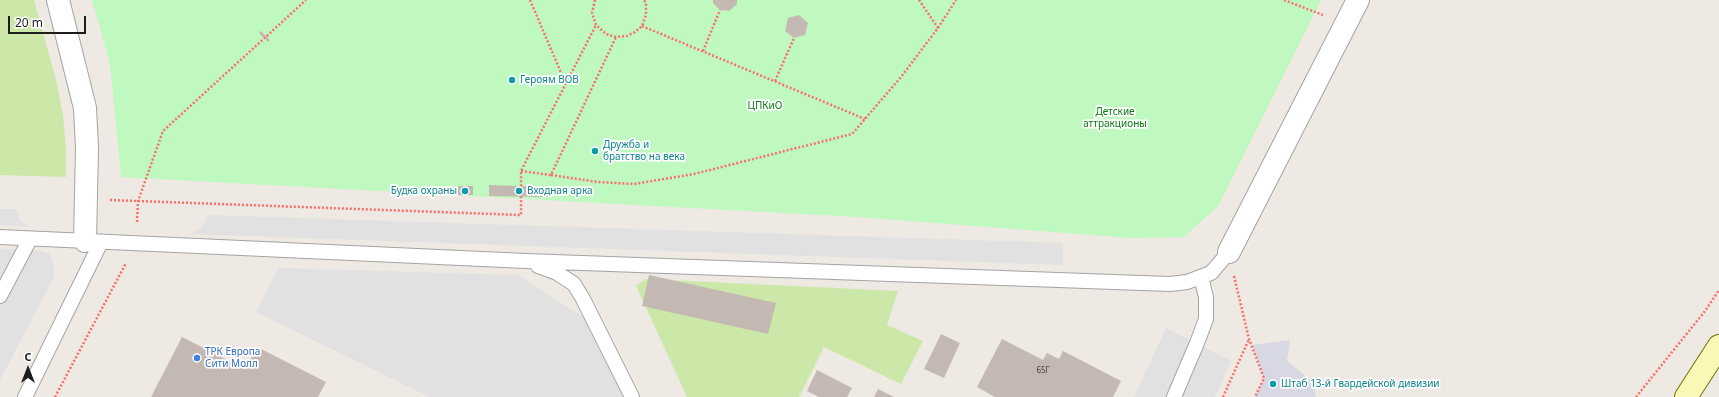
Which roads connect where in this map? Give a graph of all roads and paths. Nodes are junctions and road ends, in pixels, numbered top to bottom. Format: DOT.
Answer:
graph roads {
  1 [pos="58,0"];
  2 [pos="306,0"];
  3 [pos="530,0"];
  4 [pos="594,0"];
  5 [pos="644,0"];
  6 [pos="919,0"];
  7 [pos="956,0"];
  8 [pos="1284,0"];
  9 [pos="1358,0"];
  10 [pos="720,10"];
  11 [pos="1346,24"];
  12 [pos="596,25"];
  13 [pos="642,26"];
  14 [pos="938,28"];
  15 [pos="616,37"];
  16 [pos="794,38"];
  17 [pos="703,51"];
  18 [pos="775,81"];
  19 [pos="565,82"];
  20 [pos="865,119"];
  21 [pos="521,172"];
  22 [pos="551,175"];
  23 [pos="86,200"];
  24 [pos="138,201"];
  25 [pos="0,238"];
  26 [pos="30,239"];
  27 [pos="93,242"];
  28 [pos="136,244"];
  29 [pos="1228,252"];
  30 [pos="526,261"];
  31 [pos="1201,277"];
  32 [pos="1719,290"];
  33 [pos="0,296"];
  34 [pos="1249,339"];
  35 [pos="1719,346"];
  36 [pos="25,397"];
  37 [pos="56,397"];
  38 [pos="632,397"];
  39 [pos="1174,397"];
  40 [pos="1223,397"];
  41 [pos="1256,397"];
  42 [pos="1636,397"];
  43 [pos="1686,397"];
  1 -- 23 [label="street"];
  2 -- 24 [label="path"];
  3 -- 19 [label="path"];
  4 -- 12 [label="path"];
  5 -- 13 [label="path"];
  6 -- 14 [label="path"];
  7 -- 14 [label="path"];
  8 -- 11 [label="path"];
  9 -- 11 [label="street"];
  10 -- 17 [label="path"];
  11 -- 29 [label="street"];
  12 -- 15 [label="path"];
  12 -- 19 [label="path"];
  13 -- 15 [label="path"];
  13 -- 17 [label="path"];
  14 -- 20 [label="path"];
  15 -- 22 [label="path"];
  16 -- 18 [label="path"];
  17 -- 18 [label="path"];
  18 -- 20 [label="path"];
  19 -- 21 [label="path"];
  20 -- 22 [label="path"];
  21 -- 22 [label="path"];
  21 -- 24 [label="path"];
  23 -- 24 [label="path"];
  23 -- 27 [label="street"];
  25 -- 26 [label="lane"];
  26 -- 27 [label="lane"];
  26 -- 33 [label="lane"];
  27 -- 28 [label="lane"];
  27 -- 36 [label="lane"];
  28 -- 30 [label="lane"];
  28 -- 37 [label="path"];
  29 -- 31 [label="lane"];
  29 -- 34 [label="path"];
  30 -- 31 [label="lane"];
  30 -- 38 [label="lane"];
  31 -- 39 [label="lane"];
  32 -- 42 [label="path"];
  34 -- 40 [label="path"];
  34 -- 41 [label="path"];
  35 -- 43 [label="main road"];
}
